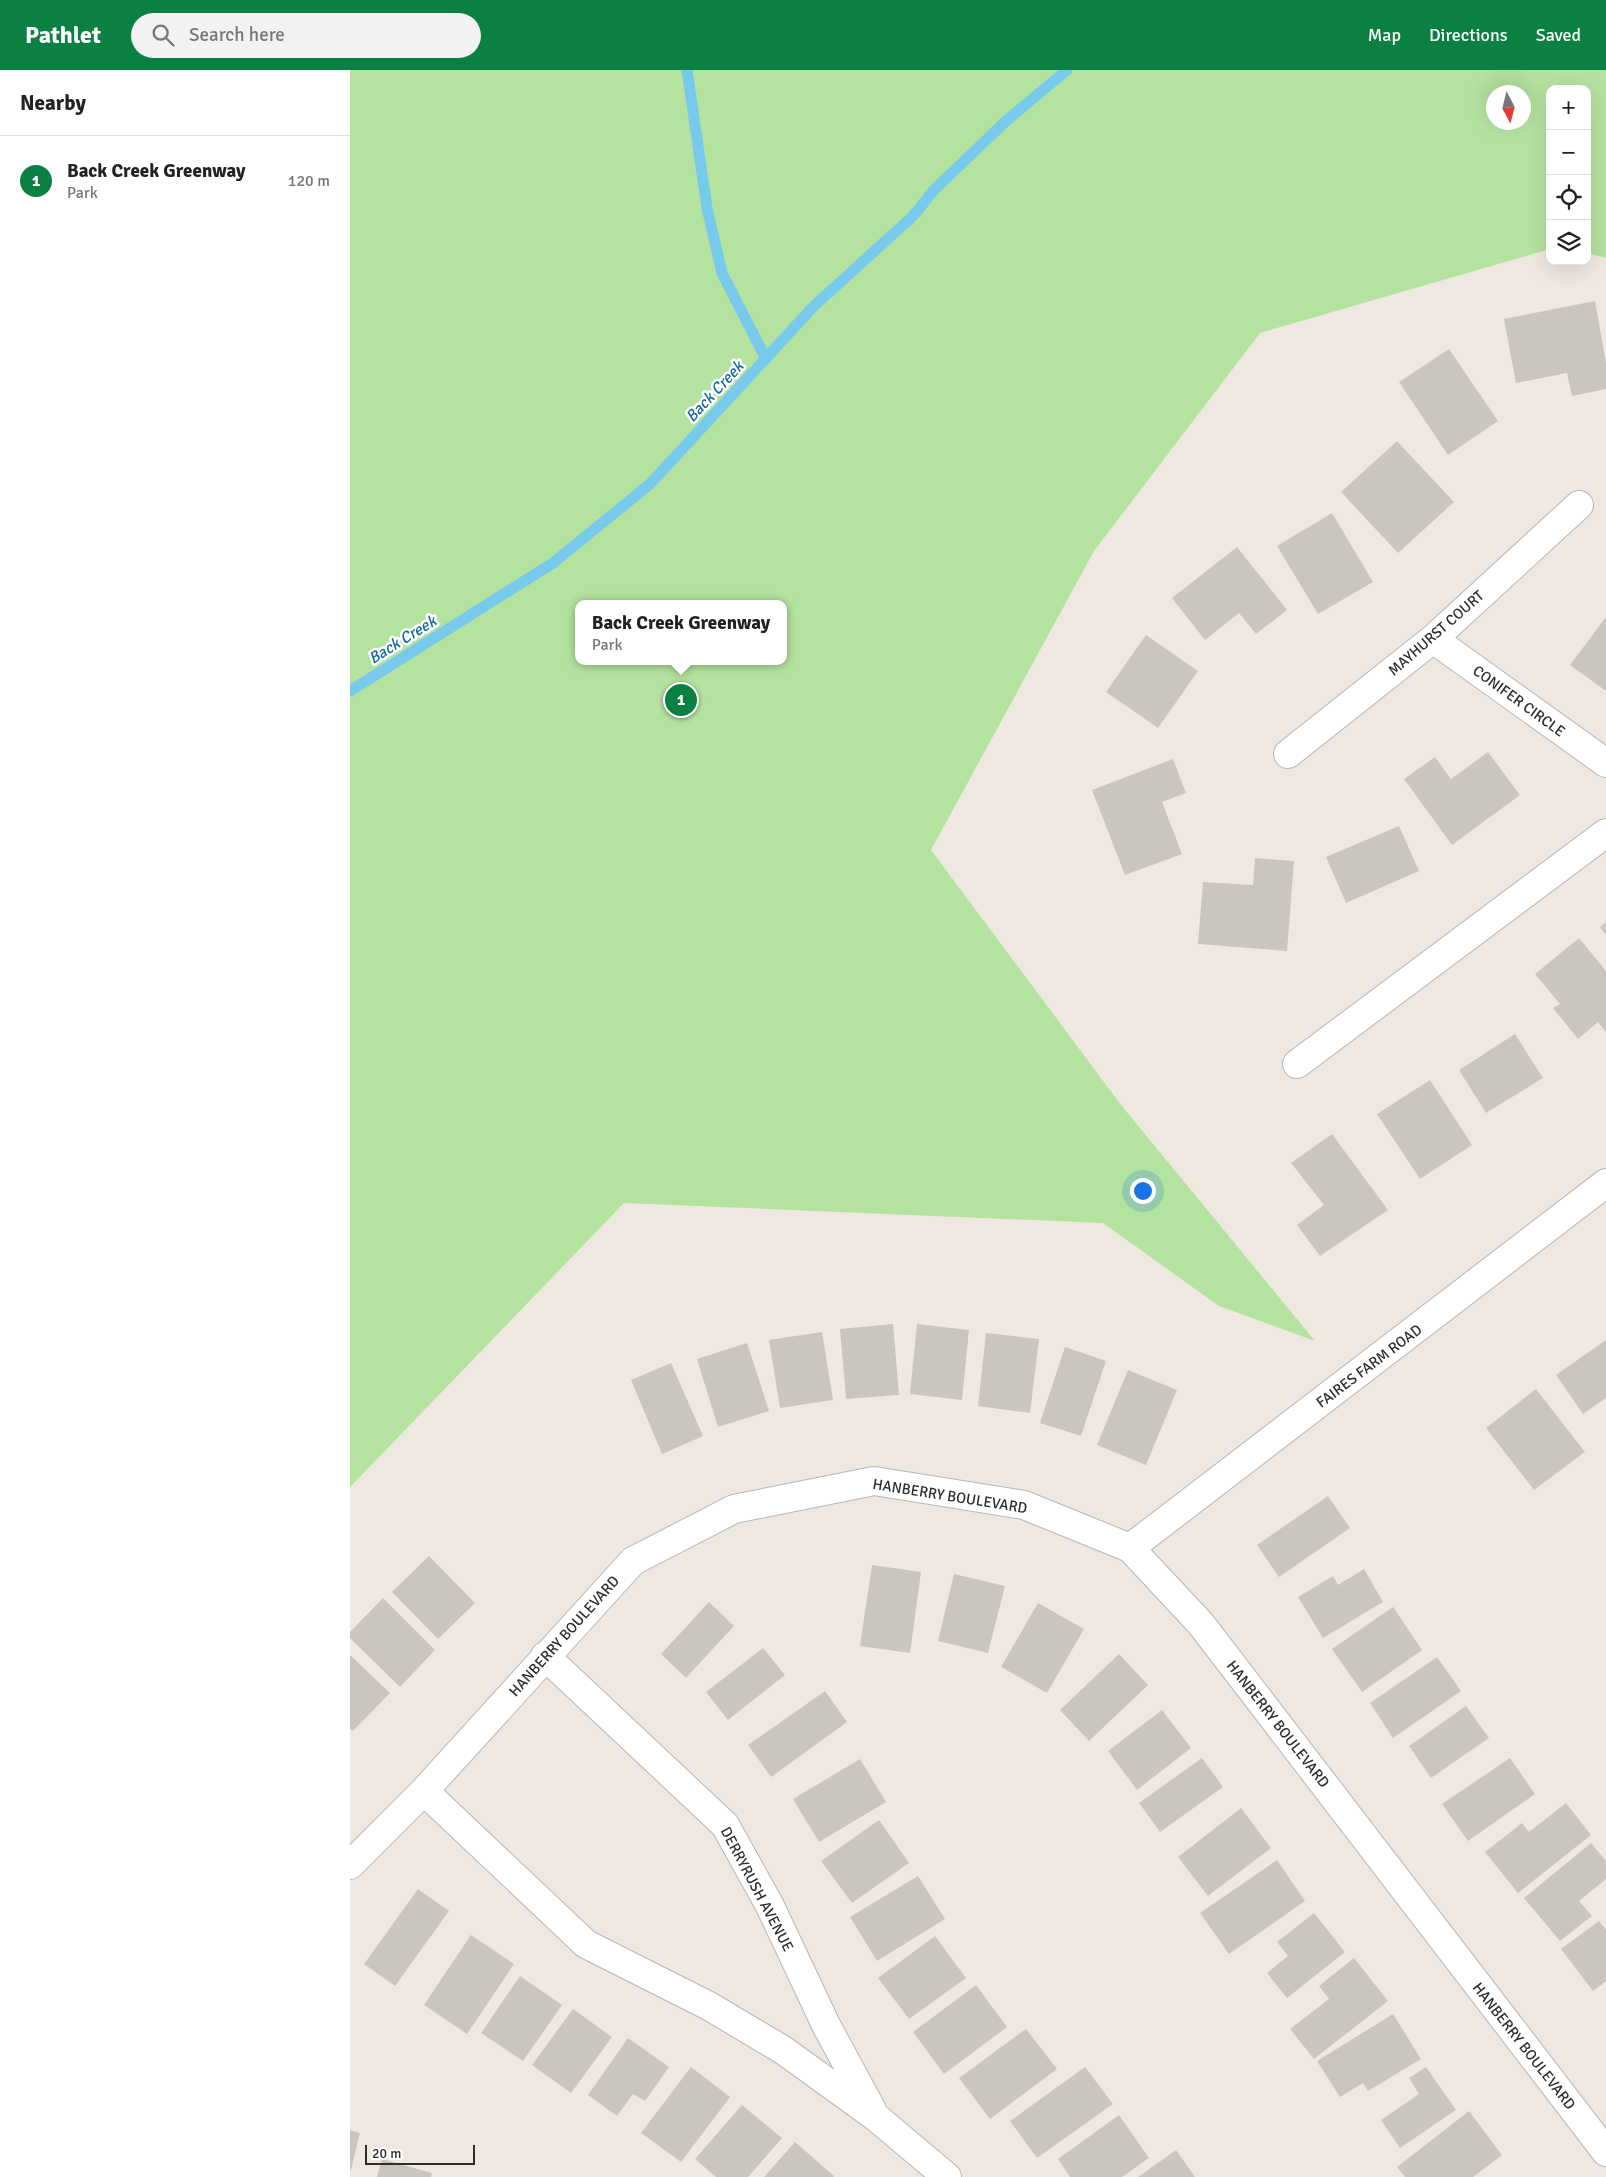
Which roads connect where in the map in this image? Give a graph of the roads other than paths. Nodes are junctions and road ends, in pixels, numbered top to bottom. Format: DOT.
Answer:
graph roads {
  1 [pos="1579,505"];
  2 [pos="1433,639"];
  3 [pos="1288,754"];
  4 [pos="1606,763"];
  5 [pos="1606,833"];
  6 [pos="1297,1064"];
  7 [pos="1606,1183"];
  8 [pos="1130,1548"];
  9 [pos="545,1656"];
  10 [pos="424,1791"];
  11 [pos="350,1865"];
  12 [pos="876,2118"];
  13 [pos="1606,2152"];
  14 [pos="947,2177"];
  1 -- 2 [label="street, MAYHURST COURT"];
  2 -- 3 [label="street, MAYHURST COURT"];
  2 -- 4 [label="street, CONIFER CIRCLE"];
  5 -- 6 [label="street"];
  7 -- 8 [label="street, FAIRES FARM ROAD"];
  8 -- 9 [label="street, HANBERRY BOULEVARD"];
  8 -- 13 [label="street, HANBERRY BOULEVARD"];
  9 -- 10 [label="street, HANBERRY BOULEVARD"];
  9 -- 12 [label="street, DERRYRUSH AVENUE"];
  10 -- 11 [label="street, HANBERRY BOULEVARD"];
  10 -- 12 [label="street, DERRYRUSH AVENUE"];
  12 -- 14 [label="street, DERRYRUSH AVENUE"];
}
